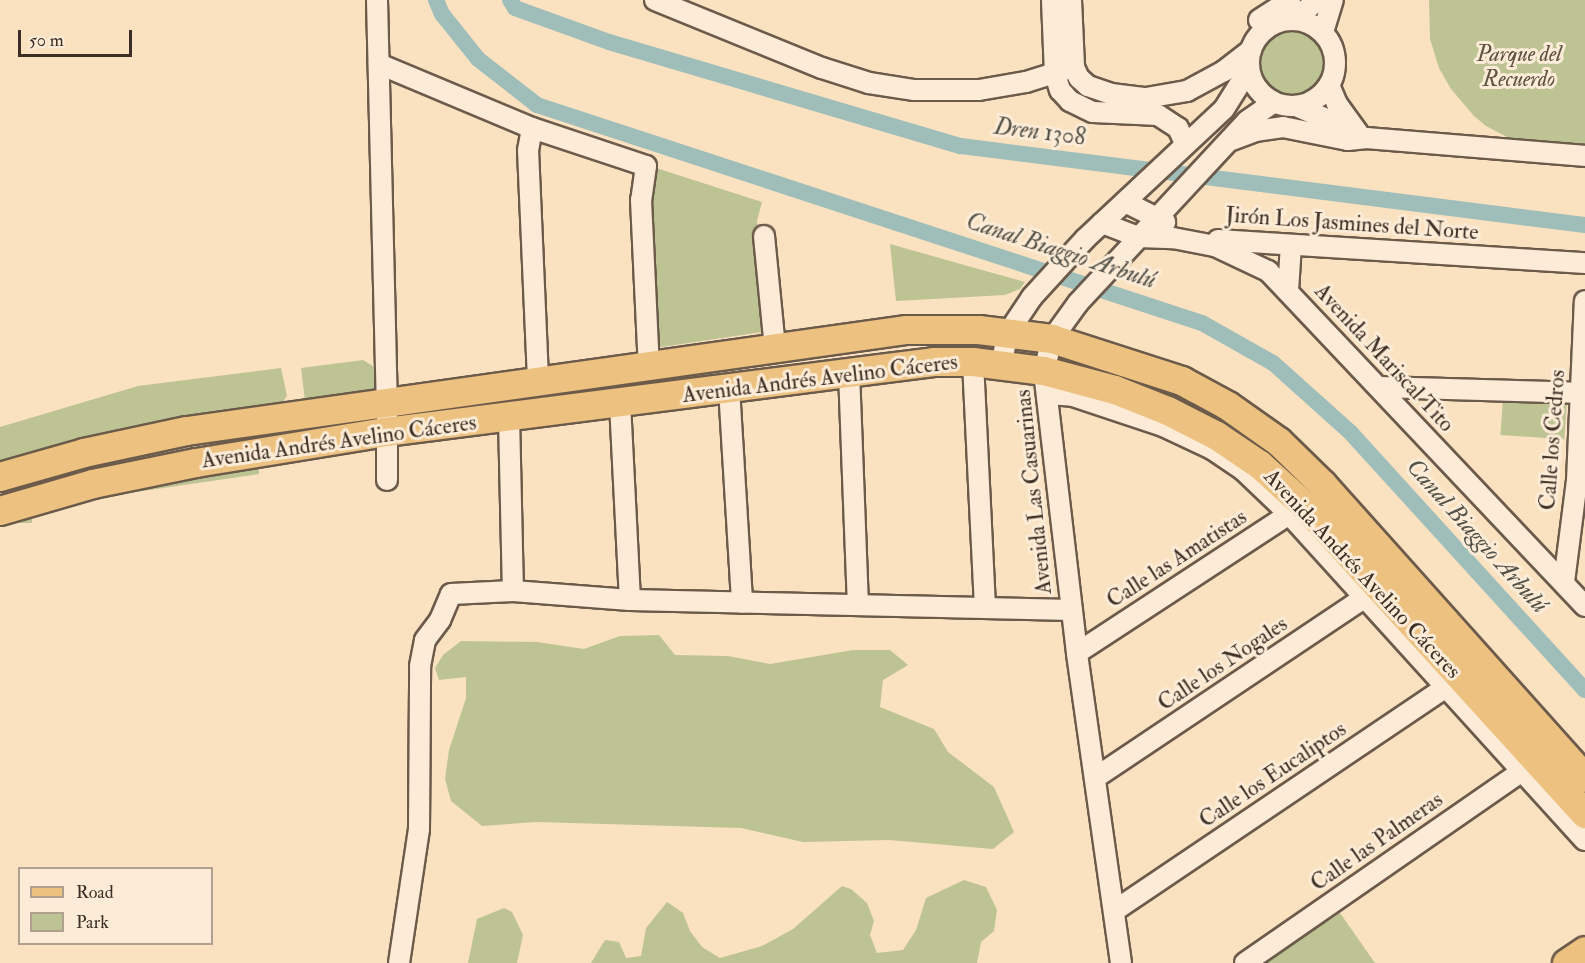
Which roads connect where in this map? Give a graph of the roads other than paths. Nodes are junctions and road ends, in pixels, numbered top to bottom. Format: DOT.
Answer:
graph roads {
  1 [pos="377,0"];
  2 [pos="655,0"];
  3 [pos="1052,0"];
  4 [pos="1071,0"];
  5 [pos="1290,0"];
  6 [pos="1318,0"];
  7 [pos="1333,0"];
  8 [pos="1294,20"];
  9 [pos="1323,32"];
  10 [pos="1250,59"];
  11 [pos="379,64"];
  12 [pos="1074,67"];
  13 [pos="1224,71"];
  14 [pos="1055,74"];
  15 [pos="1329,85"];
  16 [pos="1274,102"];
  17 [pos="1296,106"];
  18 [pos="532,128"];
  19 [pos="1362,135"];
  20 [pos="1230,140"];
  21 [pos="1183,146"];
  22 [pos="1585,156"];
  23 [pos="1128,199"];
  24 [pos="1157,216"];
  25 [pos="1102,223"];
  26 [pos="764,236"];
  27 [pos="1138,237"];
  28 [pos="1291,245"];
  29 [pos="1585,263"];
  30 [pos="1288,291"];
  31 [pos="1585,301"];
  32 [pos="1008,333"];
  33 [pos="1052,339"];
  34 [pos="775,348"];
  35 [pos="973,362"];
  36 [pos="1001,364"];
  37 [pos="649,368"];
  38 [pos="849,372"];
  39 [pos="1046,382"];
  40 [pos="538,383"];
  41 [pos="1379,387"];
  42 [pos="729,388"];
  43 [pos="1583,393"];
  44 [pos="387,402"];
  45 [pos="620,403"];
  46 [pos="509,417"];
  47 [pos="386,432"];
  48 [pos="1296,459"];
  49 [pos="0,477"];
  50 [pos="387,480"];
  51 [pos="1272,487"];
  52 [pos="1296,510"];
  53 [pos="0,511"];
  54 [pos="1579,513"];
  55 [pos="1564,582"];
  56 [pos="513,591"];
  57 [pos="1372,593"];
  58 [pos="630,600"];
  59 [pos="742,603"];
  60 [pos="858,605"];
  61 [pos="1585,606"];
  62 [pos="985,608"];
  63 [pos="1072,610"];
  64 [pos="1077,653"];
  65 [pos="1453,683"];
  66 [pos="1529,766"];
  67 [pos="1095,778"];
  68 [pos="1585,778"];
  69 [pos="1585,814"];
  70 [pos="1585,840"];
  71 [pos="1114,911"];
  72 [pos="1585,950"];
  73 [pos="399,963"];
  74 [pos="1121,963"];
  75 [pos="1245,963"];
  76 [pos="1566,963"];
  1 -- 11 [label="street"];
  2 -- 14 [label="street"];
  3 -- 14 [label="street"];
  4 -- 12 [label="street"];
  5 -- 13 [label="street"];
  6 -- 8 [label="street"];
  7 -- 9 [label="street"];
  8 -- 9 [label="street"];
  8 -- 10 [label="street"];
  9 -- 15 [label="street"];
  10 -- 13 [label="street"];
  10 -- 16 [label="street"];
  10 -- 21 [label="street, Avenida Las Casuarinas"];
  11 -- 18 [label="street"];
  11 -- 44 [label="street"];
  12 -- 13 [label="street"];
  12 -- 14 [label="street"];
  14 -- 21 [label="street"];
  15 -- 17 [label="street"];
  15 -- 19 [label="street"];
  16 -- 17 [label="street"];
  16 -- 20 [label="street, Avenida Las Casuarinas"];
  17 -- 19 [label="street"];
  18 -- 37 [label="street"];
  18 -- 40 [label="street"];
  19 -- 20 [label="street"];
  19 -- 22 [label="street"];
  20 -- 24 [label="street, Avenida Las Casuarinas"];
  21 -- 23 [label="street, Avenida Las Casuarinas"];
  23 -- 24 [label="street, Jirón Los Jasmines del Norte"];
  23 -- 25 [label="street, Avenida Las Casuarinas"];
  24 -- 27 [label="street, Avenida Las Casuarinas"];
  24 -- 28 [label="street, Jirón Los Jasmines del Norte"];
  25 -- 27 [label="street, Avenida Mariscal Tito"];
  25 -- 32 [label="street, Avenida Las Casuarinas"];
  26 -- 34 [label="street"];
  27 -- 30 [label="street, Avenida Mariscal Tito"];
  27 -- 33 [label="street, Avenida Las Casuarinas"];
  28 -- 29 [label="street, Jirón Los Jasmines del Norte"];
  28 -- 30 [label="street"];
  30 -- 41 [label="street, Avenida Mariscal Tito"];
  31 -- 43 [label="street, Calle los Cedros"];
  32 -- 33 [label="highway, Avenida Andrés Avelino Cáceres"];
  32 -- 34 [label="highway, Avenida Andrés Avelino Cáceres"];
  32 -- 36 [label="street, Avenida Las Casuarinas"];
  33 -- 39 [label="street, Avenida Las Casuarinas"];
  33 -- 48 [label="highway, Avenida Andrés Avelino Cáceres"];
  34 -- 37 [label="highway, Avenida Andrés Avelino Cáceres"];
  35 -- 36 [label="highway, Avenida Andrés Avelino Cáceres"];
  35 -- 38 [label="highway, Avenida Andrés Avelino Cáceres"];
  35 -- 62 [label="street"];
  36 -- 39 [label="highway, Avenida Andrés Avelino Cáceres"];
  37 -- 40 [label="highway, Avenida Andrés Avelino Cáceres"];
  38 -- 42 [label="highway, Avenida Andrés Avelino Cáceres"];
  38 -- 60 [label="street"];
  39 -- 51 [label="highway, Avenida Andrés Avelino Cáceres"];
  39 -- 63 [label="street, Avenida Las Casuarinas"];
  40 -- 44 [label="highway, Avenida Andrés Avelino Cáceres"];
  41 -- 43 [label="street"];
  41 -- 55 [label="street, Avenida Mariscal Tito"];
  42 -- 45 [label="highway, Avenida Andrés Avelino Cáceres"];
  42 -- 59 [label="street"];
  43 -- 54 [label="street, Calle los Cedros"];
  44 -- 47 [label="street"];
  44 -- 49 [label="highway, Avenida Andrés Avelino Cáceres"];
  45 -- 46 [label="highway, Avenida Andrés Avelino Cáceres"];
  45 -- 58 [label="street"];
  46 -- 47 [label="highway, Avenida Andrés Avelino Cáceres"];
  46 -- 56 [label="street"];
  47 -- 50 [label="street"];
  47 -- 53 [label="highway, Avenida Andrés Avelino Cáceres"];
  48 -- 51 [label="highway"];
  48 -- 68 [label="highway, Avenida Andrés Avelino Cáceres"];
  51 -- 52 [label="highway, Avenida Andrés Avelino Cáceres"];
  52 -- 57 [label="highway, Avenida Andrés Avelino Cáceres"];
  52 -- 64 [label="street, Calle las Amatistas"];
  54 -- 55 [label="street, Calle los Cedros"];
  55 -- 61 [label="street, Avenida Mariscal Tito"];
  56 -- 58 [label="street"];
  56 -- 73 [label="street"];
  57 -- 65 [label="highway, Avenida Andrés Avelino Cáceres"];
  57 -- 67 [label="street, Calle los Nogales"];
  58 -- 59 [label="street"];
  59 -- 60 [label="street"];
  60 -- 62 [label="street"];
  62 -- 63 [label="street"];
  63 -- 64 [label="street, Avenida Las Casuarinas"];
  64 -- 67 [label="street, Avenida Las Casuarinas"];
  65 -- 66 [label="highway, Avenida Andrés Avelino Cáceres"];
  65 -- 71 [label="street, Calle los Eucaliptos"];
  66 -- 69 [label="highway, Avenida Andrés Avelino Cáceres"];
  66 -- 70 [label="street, Avenida Andrés Avelino Cáceres"];
  66 -- 75 [label="street, Calle las Palmeras"];
  67 -- 71 [label="street, Avenida Las Casuarinas"];
  71 -- 74 [label="street, Avenida Las Casuarinas"];
  72 -- 76 [label="main road"];
}
